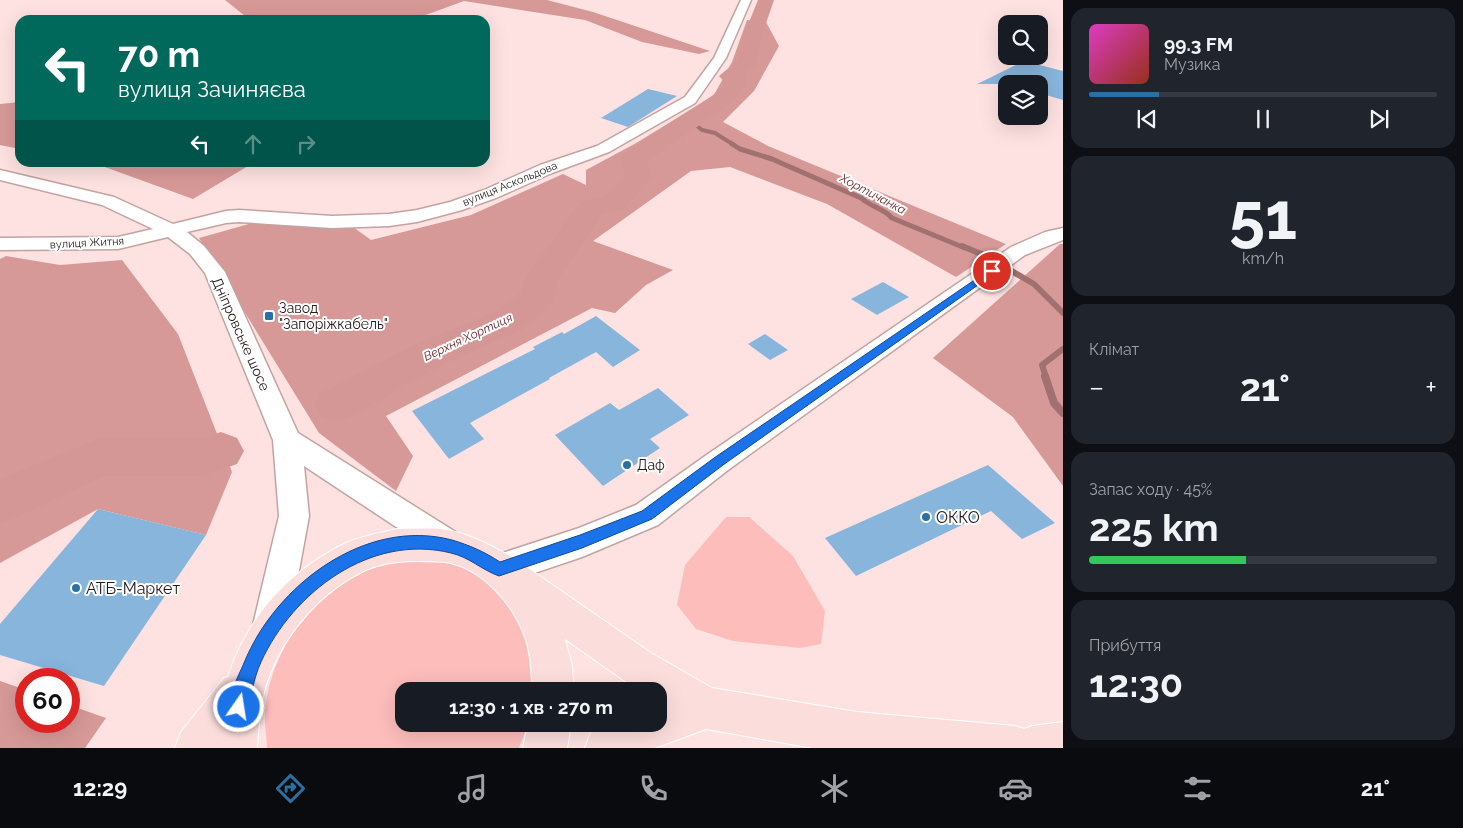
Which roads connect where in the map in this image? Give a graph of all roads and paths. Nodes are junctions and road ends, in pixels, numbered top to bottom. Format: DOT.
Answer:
graph roads {
  1 [pos="746,0"];
  2 [pos="0,175"];
  3 [pos="173,231"];
  4 [pos="1063,234"];
  5 [pos="0,244"];
  6 [pos="287,440"];
  7 [pos="451,546"];
  8 [pos="499,569"];
  9 [pos="270,630"];
  10 [pos="553,682"];
  11 [pos="242,688"];
  12 [pos="706,708"];
  13 [pos="548,732"];
  14 [pos="1063,744"];
  15 [pos="196,748"];
  16 [pos="236,748"];
  17 [pos="545,748"];
  18 [pos="607,748"];
  19 [pos="1015,748"];
  20 [pos="1032,748"];
  1 -- 3 [label="street, вулиця Аскольдова"];
  2 -- 3 [label="street, Дніпровське шосе"];
  3 -- 5 [label="street, вулиця Житня"];
  3 -- 6 [label="street, Дніпровське шосе"];
  4 -- 8 [label="street"];
  6 -- 7 [label="street"];
  6 -- 9 [label="street, Дніпровське шосе"];
  7 -- 8 [label="main road"];
  7 -- 9 [label="main road"];
  8 -- 10 [label="main road"];
  8 -- 12 [label="main road"];
  9 -- 11 [label="main road"];
  11 -- 15 [label="main road"];
  11 -- 16 [label="main road"];
  12 -- 18 [label="main road"];
  12 -- 19 [label="main road"];
  13 -- 17 [label="main road"];
  14 -- 20 [label="main road"];
}
